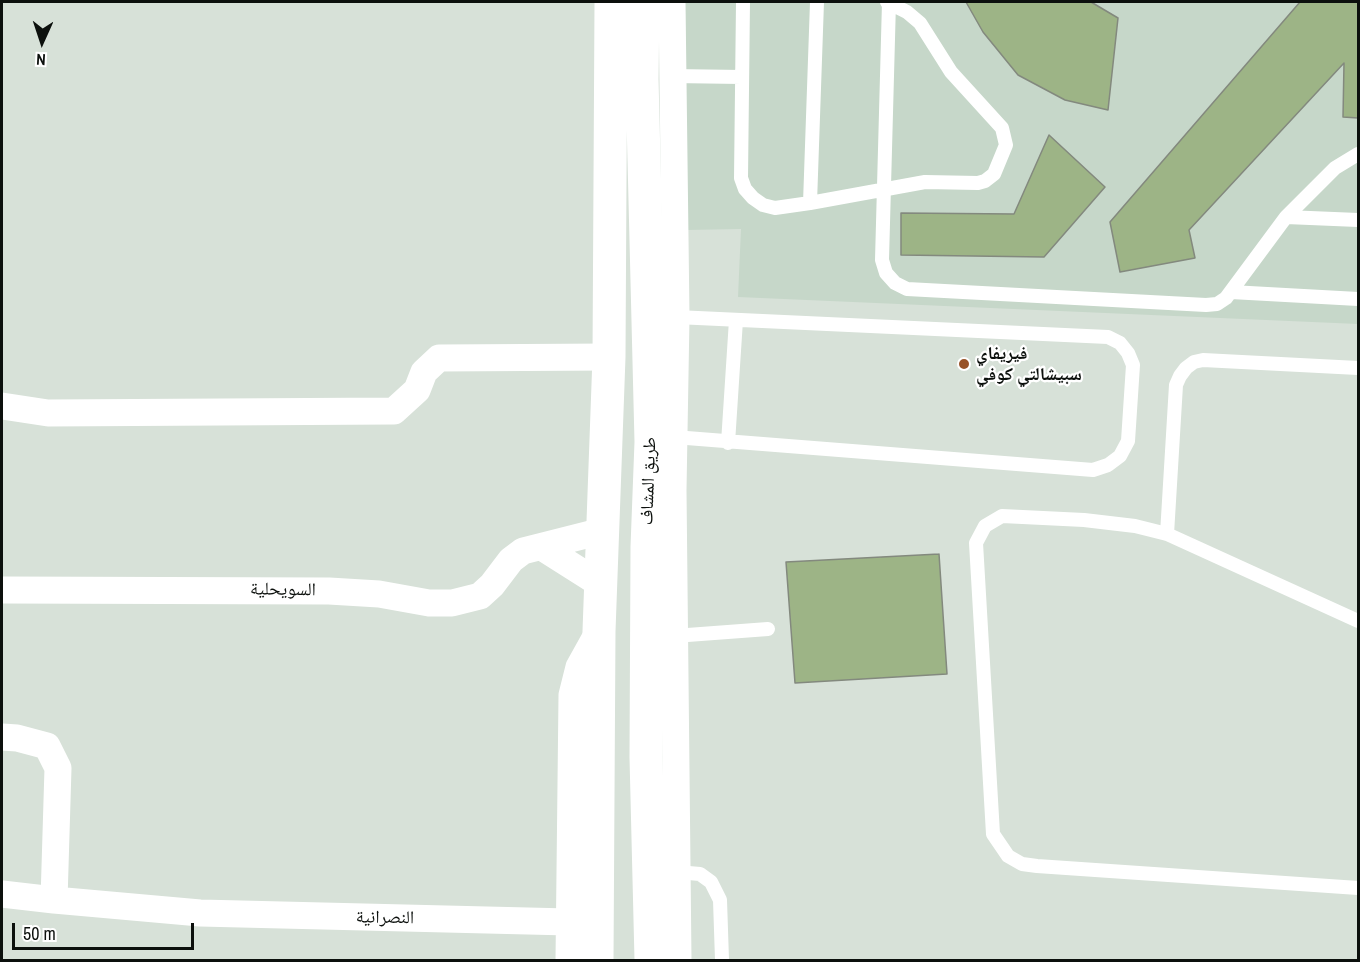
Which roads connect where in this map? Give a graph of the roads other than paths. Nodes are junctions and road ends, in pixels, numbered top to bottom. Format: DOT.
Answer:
graph roads {
  1 [pos="611,2"];
  2 [pos="643,2"];
  3 [pos="672,2"];
  4 [pos="743,2"];
  5 [pos="817,2"];
  6 [pos="888,2"];
  7 [pos="672,76"];
  8 [pos="742,77"];
  9 [pos="1359,154"];
  10 [pos="884,188"];
  11 [pos="810,203"];
  12 [pos="1286,217"];
  13 [pos="1359,220"];
  14 [pos="1231,292"];
  15 [pos="1359,299"];
  16 [pos="676,317"];
  17 [pos="736,320"];
  18 [pos="609,357"];
  19 [pos="1359,369"];
  20 [pos="2,406"];
  21 [pos="674,437"];
  22 [pos="728,443"];
  23 [pos="602,531"];
  24 [pos="1167,534"];
  25 [pos="542,547"];
  26 [pos="602,585"];
  27 [pos="2,590"];
  28 [pos="1359,621"];
  29 [pos="768,629"];
  30 [pos="599,631"];
  31 [pos="674,636"];
  32 [pos="2,737"];
  33 [pos="677,872"];
  34 [pos="1359,888"];
  35 [pos="2,894"];
  36 [pos="54,900"];
  37 [pos="569,922"];
  38 [pos="569,960"];
  39 [pos="597,960"];
  40 [pos="651,960"];
  41 [pos="678,960"];
  42 [pos="722,960"];
  1 -- 18 [label="street"];
  2 -- 40 [label="street, طريق المشاف"];
  3 -- 7 [label="street, طريق المشاف"];
  4 -- 8 [label="lane"];
  5 -- 11 [label="lane"];
  6 -- 10 [label="lane"];
  6 -- 10 [label="lane"];
  7 -- 8 [label="lane"];
  7 -- 16 [label="street, طريق المشاف"];
  8 -- 11 [label="lane"];
  9 -- 12 [label="lane"];
  10 -- 11 [label="lane"];
  10 -- 14 [label="lane"];
  12 -- 13 [label="lane"];
  12 -- 14 [label="lane"];
  14 -- 15 [label="lane"];
  16 -- 17 [label="lane"];
  16 -- 21 [label="street, طريق المشاف"];
  17 -- 22 [label="lane"];
  17 -- 22 [label="lane"];
  18 -- 20 [label="street"];
  18 -- 23 [label="street"];
  19 -- 24 [label="lane"];
  21 -- 22 [label="lane"];
  21 -- 31 [label="street, طريق المشاف"];
  23 -- 25 [label="street, السويحلية"];
  23 -- 26 [label="street"];
  24 -- 28 [label="lane"];
  24 -- 34 [label="lane"];
  25 -- 26 [label="street"];
  25 -- 27 [label="street, السويحلية"];
  26 -- 30 [label="street"];
  29 -- 31 [label="lane"];
  30 -- 37 [label="street"];
  30 -- 39 [label="street"];
  31 -- 33 [label="street, طريق المشاف"];
  32 -- 36 [label="street"];
  33 -- 41 [label="street, طريق المشاف"];
  33 -- 42 [label="lane"];
  35 -- 36 [label="street, النصرانية"];
  36 -- 37 [label="street, النصرانية"];
  37 -- 38 [label="street"];
}
